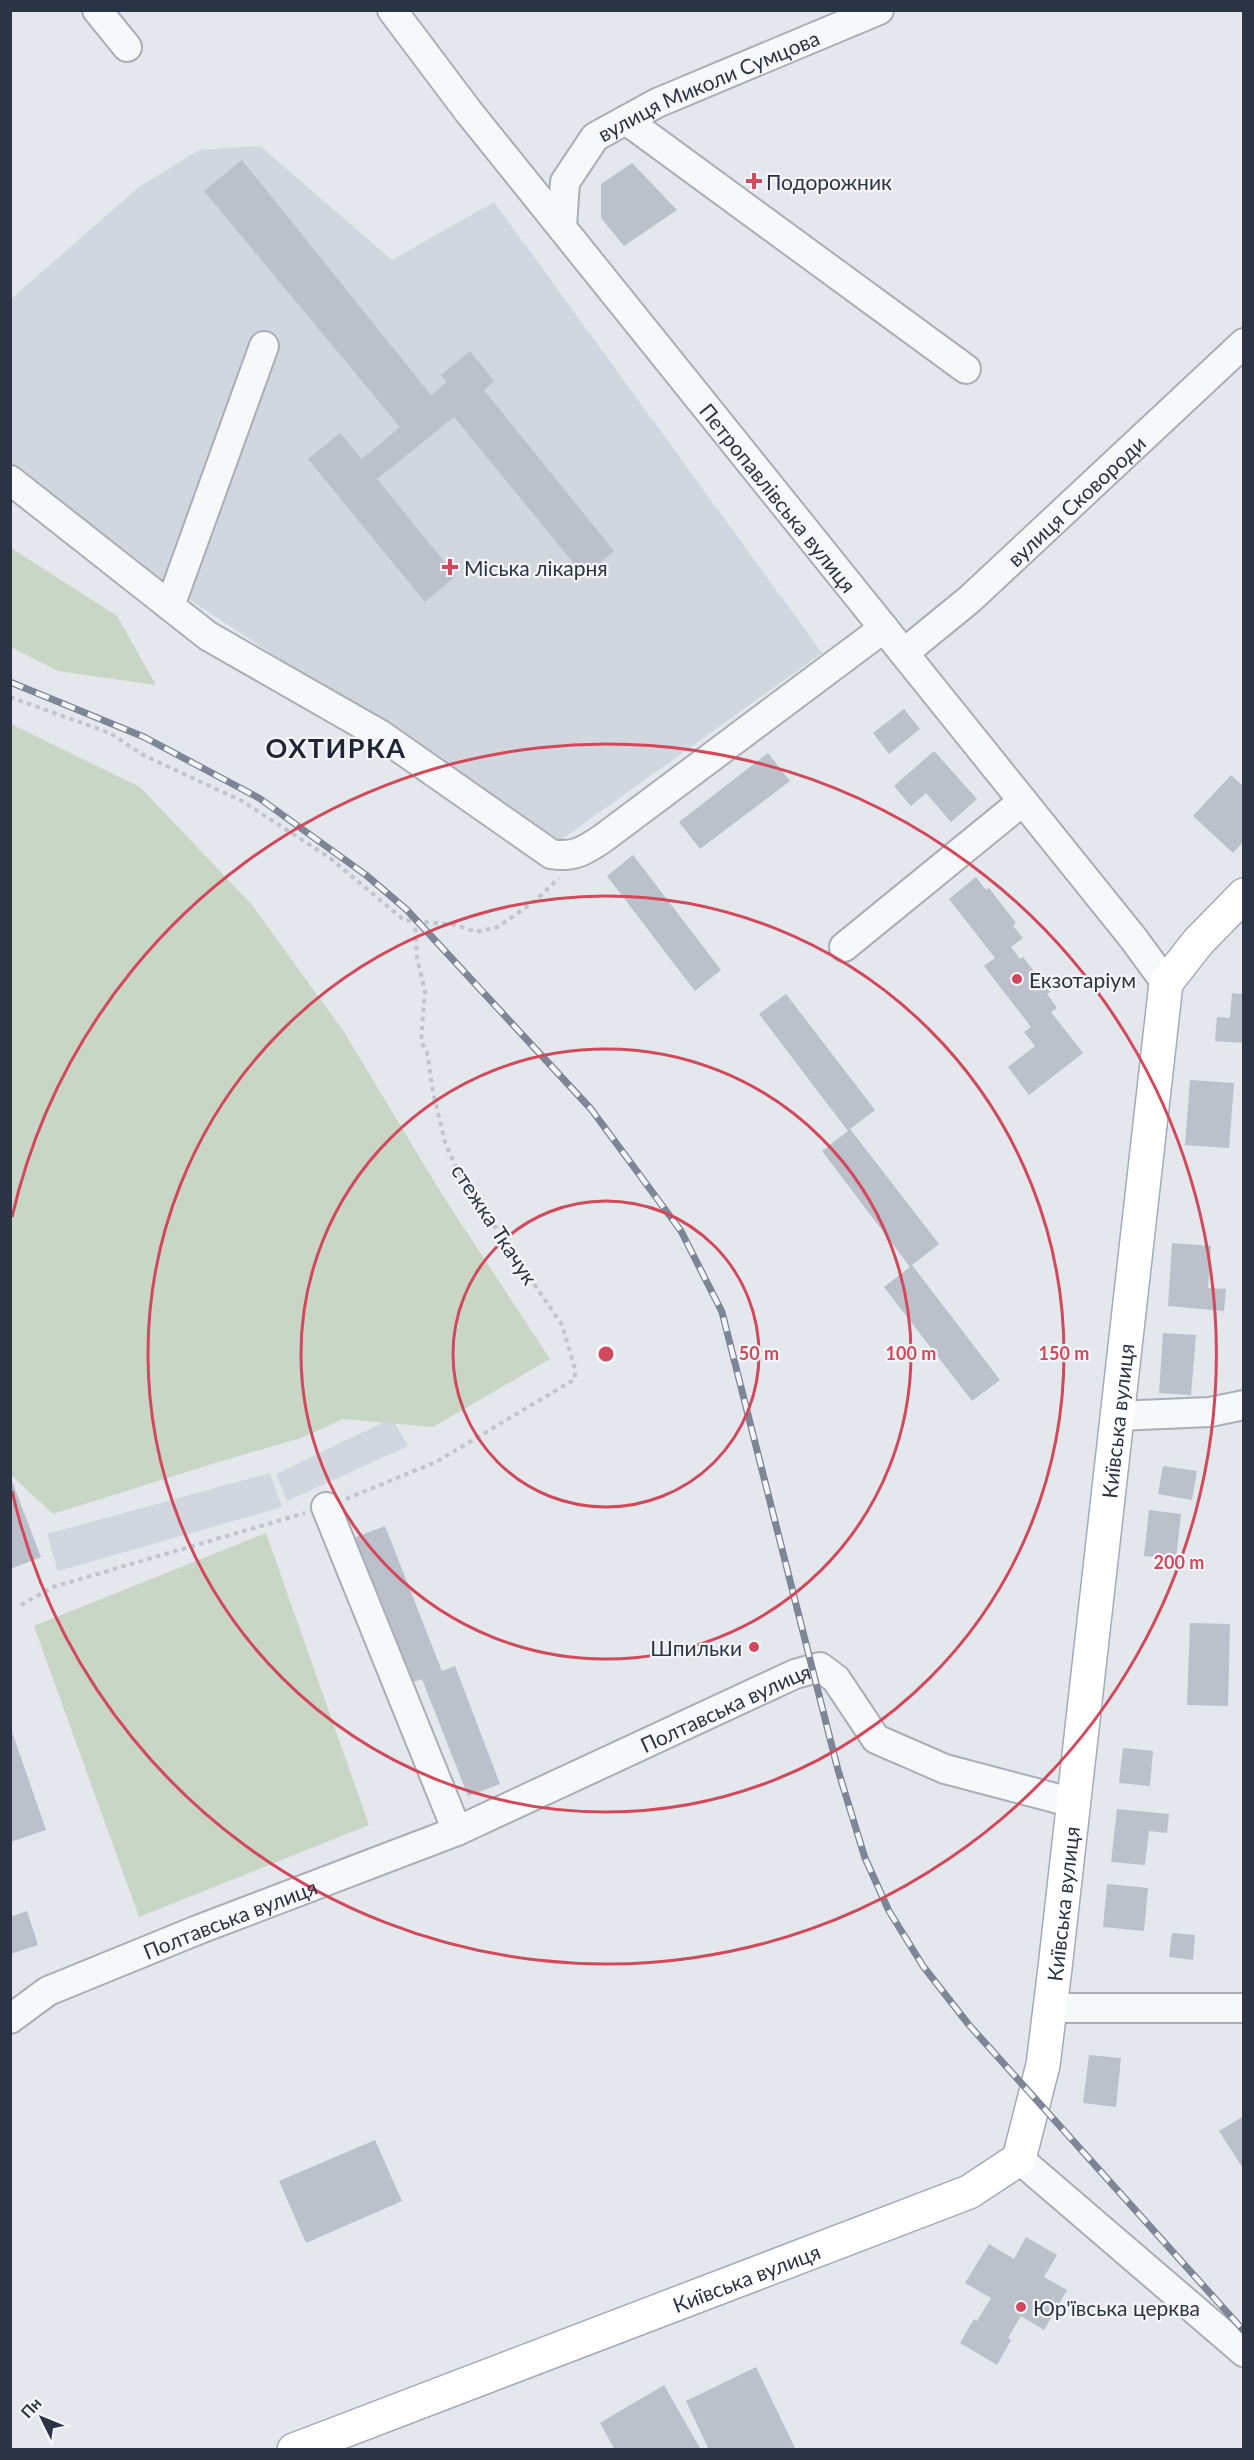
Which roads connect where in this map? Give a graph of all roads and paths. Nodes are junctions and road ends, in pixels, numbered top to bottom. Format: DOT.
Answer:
graph roads {
  1 [pos="97,10"];
  2 [pos="392,10"];
  3 [pos="879,10"];
  4 [pos="127,47"];
  5 [pos="626,120"];
  6 [pos="562,227"];
  7 [pos="1244,343"];
  8 [pos="264,346"];
  9 [pos="966,369"];
  10 [pos="10,480"];
  11 [pos="170,606"];
  12 [pos="884,628"];
  13 [pos="904,653"];
  14 [pos="10,697"];
  15 [pos="1023,801"];
  16 [pos="574,855"];
  17 [pos="1244,895"];
  18 [pos="415,922"];
  19 [pos="844,946"];
  20 [pos="1166,983"];
  21 [pos="576,1379"];
  22 [pos="1244,1405"];
  23 [pos="1117,1416"];
  24 [pos="326,1507"];
  25 [pos="1074,1803"];
  26 [pos="457,1832"];
  27 [pos="1050,2008"];
  28 [pos="1244,2008"];
  29 [pos="10,2019"];
  30 [pos="1019,2159"];
  31 [pos="1244,2352"];
  32 [pos="294,2450"];
  1 -- 4 [label="street"];
  2 -- 6 [label="street, Петропавлівська вулиця"];
  3 -- 5 [label="street, вулиця Миколи Сумцова"];
  5 -- 6 [label="street, вулиця Миколи Сумцова"];
  5 -- 9 [label="street"];
  6 -- 12 [label="street, Петропавлівська вулиця"];
  7 -- 13 [label="street, вулиця Сковороди"];
  8 -- 11 [label="street"];
  10 -- 11 [label="street"];
  11 -- 16 [label="street"];
  12 -- 13 [label="street, Петропавлівська вулиця"];
  12 -- 16 [label="street"];
  13 -- 15 [label="street, Петропавлівська вулиця"];
  14 -- 18 [label="path"];
  15 -- 19 [label="street"];
  15 -- 20 [label="street, Петропавлівська вулиця"];
  16 -- 18 [label="path"];
  17 -- 20 [label="main road"];
  18 -- 21 [label="path, стежка Ткачук"];
  20 -- 23 [label="main road, Київська вулиця"];
  22 -- 23 [label="street"];
  23 -- 25 [label="main road, Київська вулиця"];
  24 -- 26 [label="street"];
  25 -- 26 [label="street, Полтавська вулиця"];
  25 -- 27 [label="main road, Київська вулиця"];
  26 -- 29 [label="street, Полтавська вулиця"];
  27 -- 28 [label="street"];
  27 -- 30 [label="main road, Київська вулиця"];
  30 -- 31 [label="street"];
  30 -- 32 [label="main road, Київська вулиця"];
}
